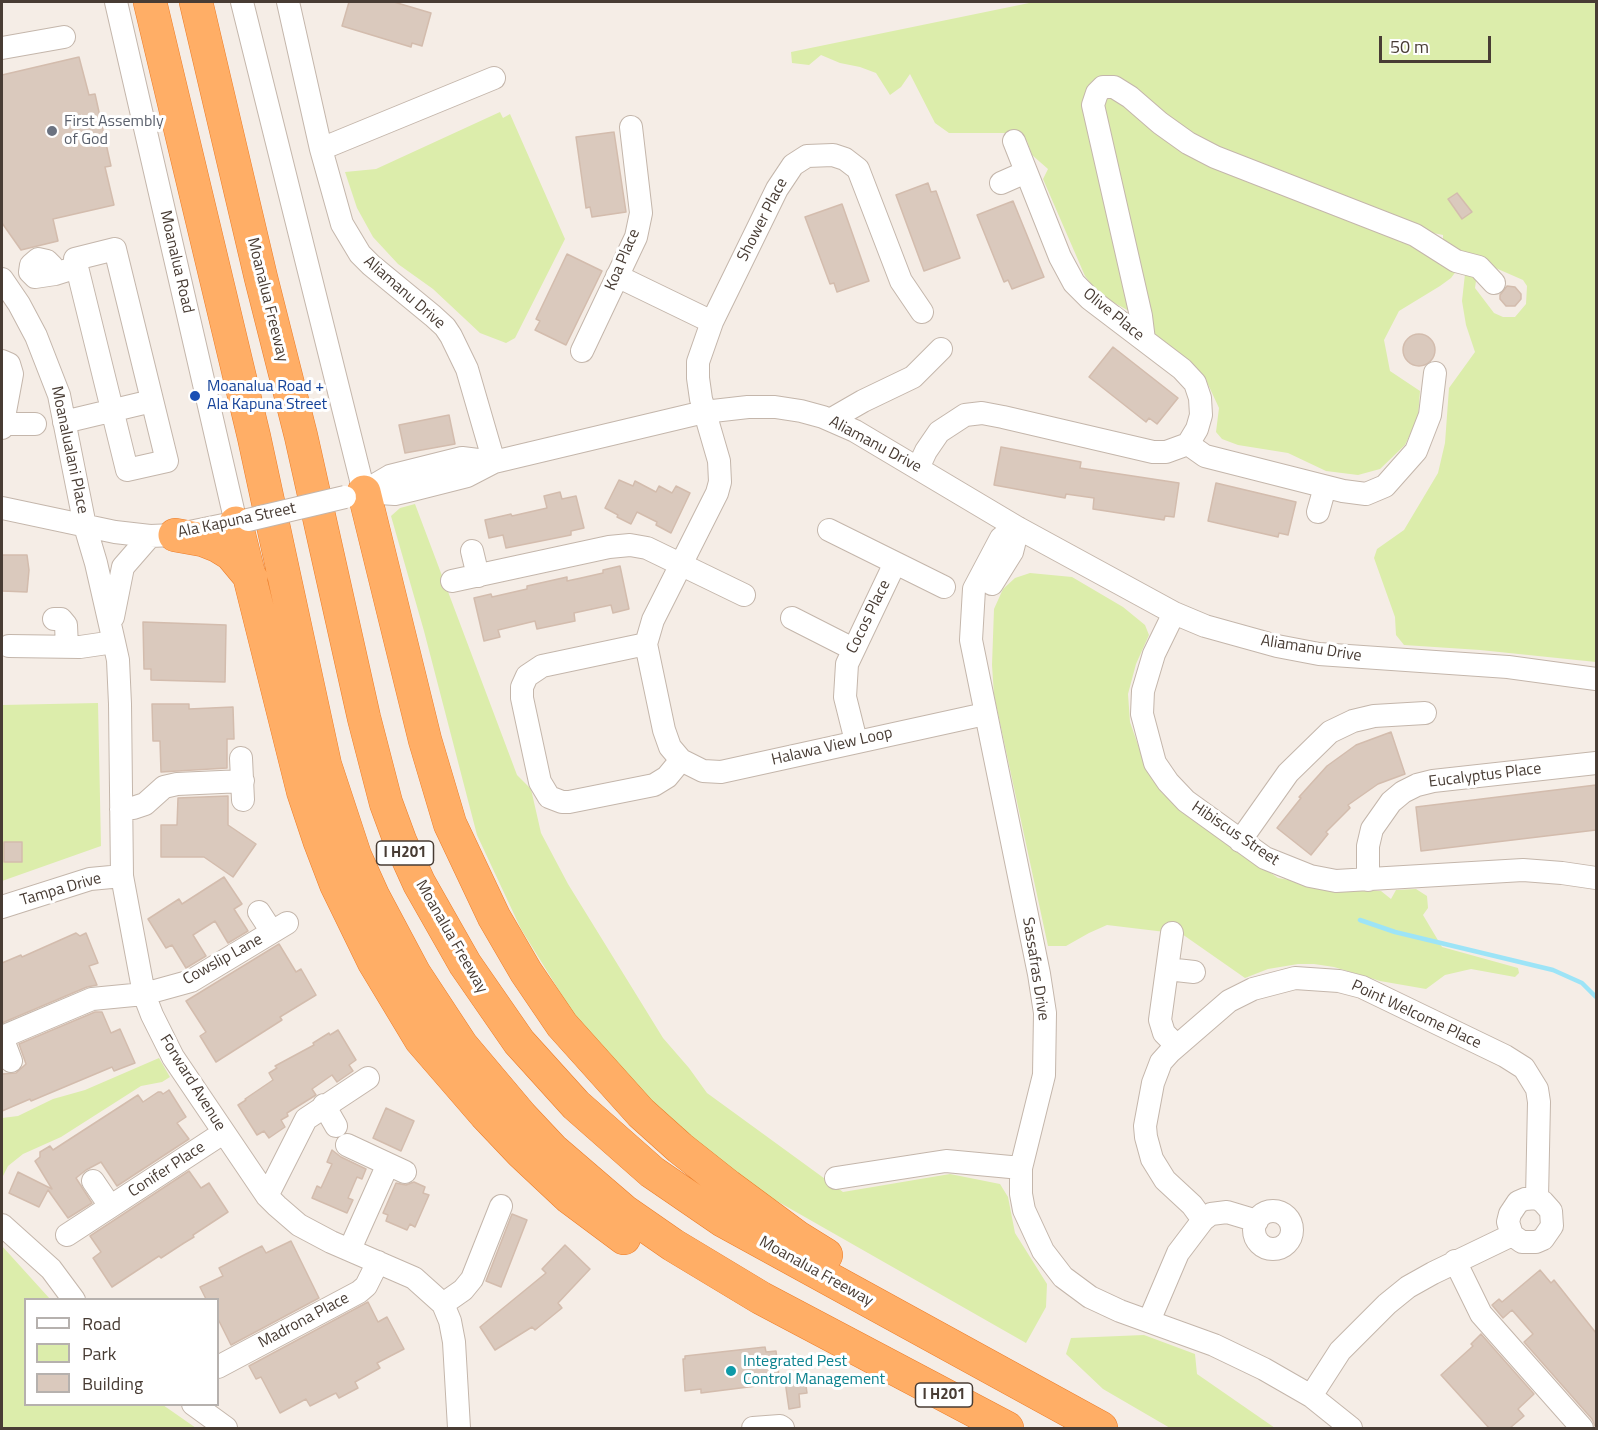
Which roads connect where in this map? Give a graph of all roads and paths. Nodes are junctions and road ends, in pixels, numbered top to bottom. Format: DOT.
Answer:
graph roads {
  1 [pos="116,2"];
  2 [pos="150,2"];
  3 [pos="196,2"];
  4 [pos="242,2"];
  5 [pos="288,2"];
  6 [pos="64,37"];
  7 [pos="2,48"];
  8 [pos="494,78"];
  9 [pos="631,128"];
  10 [pos="1014,141"];
  11 [pos="321,149"];
  12 [pos="1026,172"];
  13 [pos="1001,183"];
  14 [pos="77,267"];
  15 [pos="55,274"];
  16 [pos="617,276"];
  17 [pos="2,279"];
  18 [pos="1494,283"];
  19 [pos="924,302"];
  20 [pos="712,322"];
  21 [pos="1144,340"];
  22 [pos="941,349"];
  23 [pos="582,351"];
  24 [pos="2,361"];
  25 [pos="1435,373"];
  26 [pos="152,400"];
  27 [pos="112,410"];
  28 [pos="704,412"];
  29 [pos="830,420"];
  30 [pos="64,422"];
  31 [pos="34,424"];
  32 [pos="2,426"];
  33 [pos="1188,444"];
  34 [pos="494,462"];
  35 [pos="918,468"];
  36 [pos="1334,489"];
  37 [pos="355,495"];
  38 [pos="2,508"];
  39 [pos="1318,512"];
  40 [pos="242,521"];
  41 [pos="85,526"];
  42 [pos="1018,528"];
  43 [pos="829,530"];
  44 [pos="163,535"];
  45 [pos="472,551"];
  46 [pos="895,563"];
  47 [pos="679,564"];
  48 [pos="478,576"];
  49 [pos="251,578"];
  50 [pos="452,582"];
  51 [pos="944,587"];
  52 [pos="744,595"];
  53 [pos="1174,613"];
  54 [pos="792,618"];
  55 [pos="54,619"];
  56 [pos="113,635"];
  57 [pos="646,644"];
  58 [pos="9,646"];
  59 [pos="67,647"];
  60 [pos="853,649"];
  61 [pos="1596,679"];
  62 [pos="1425,713"];
  63 [pos="985,714"];
  64 [pos="856,741"];
  65 [pos="241,758"];
  66 [pos="681,760"];
  67 [pos="1596,763"];
  68 [pos="121,809"];
  69 [pos="1240,841"];
  70 [pos="122,876"];
  71 [pos="1596,878"];
  72 [pos="1368,880"];
  73 [pos="2,907"];
  74 [pos="259,912"];
  75 [pos="1172,933"];
  76 [pos="1167,969"];
  77 [pos="1194,972"];
  78 [pos="144,994"];
  79 [pos="2,1037"];
  80 [pos="1176,1045"];
  81 [pos="11,1061"];
  82 [pos="368,1078"];
  83 [pos="324,1105"];
  84 [pos="223,1133"];
  85 [pos="1021,1168"];
  86 [pos="836,1178"];
  87 [pos="93,1181"];
  88 [pos="267,1196"];
  89 [pos="1538,1198"];
  90 [pos="110,1206"];
  91 [pos="501,1206"];
  92 [pos="1203,1220"];
  93 [pos="1257,1221"];
  94 [pos="2,1225"];
  95 [pos="67,1235"];
  96 [pos="1512,1235"];
  97 [pos="350,1249"];
  98 [pos="1455,1261"];
  99 [pos="378,1262"];
  100 [pos="73,1298"];
  101 [pos="761,1298"];
  102 [pos="443,1304"];
  103 [pos="1149,1321"];
  104 [pos="882,1362"];
  105 [pos="219,1363"];
  106 [pos="1311,1396"];
  107 [pos="1060,1404"];
  108 [pos="196,1406"];
  109 [pos="226,1428"];
  110 [pos="459,1428"];
  111 [pos="753,1428"];
  112 [pos="783,1428"];
  113 [pos="988,1428"];
  114 [pos="1007,1428"];
  115 [pos="1101,1428"];
  116 [pos="1351,1428"];
  117 [pos="1582,1428"];
  1 -- 40 [label="street, Moanalua Road"];
  2 -- 101 [label="highway, I H201"];
  3 -- 107 [label="highway, Moanalua Freeway / I H201"];
  4 -- 37 [label="street"];
  5 -- 11 [label="street, Aliamanu Drive"];
  6 -- 7 [label="street"];
  8 -- 11 [label="street"];
  9 -- 16 [label="street, Koa Place"];
  10 -- 12 [label="street, Olive Place"];
  11 -- 34 [label="street, Aliamanu Drive"];
  12 -- 13 [label="street"];
  12 -- 21 [label="street, Olive Place"];
  14 -- 15 [label="street"];
  14 -- 26 [label="street"];
  14 -- 27 [label="street"];
  16 -- 20 [label="street"];
  16 -- 23 [label="street, Koa Place"];
  17 -- 30 [label="street, Moanalualani Place"];
  18 -- 21 [label="street"];
  19 -- 20 [label="street, Shower Place"];
  20 -- 28 [label="street, Shower Place"];
  21 -- 33 [label="street, Olive Place"];
  22 -- 29 [label="street"];
  24 -- 32 [label="street"];
  25 -- 36 [label="street"];
  26 -- 27 [label="street"];
  26 -- 27 [label="street"];
  27 -- 30 [label="street"];
  28 -- 29 [label="street, Aliamanu Drive"];
  28 -- 34 [label="street, Aliamanu Drive"];
  28 -- 47 [label="street"];
  29 -- 35 [label="street, Aliamanu Drive"];
  30 -- 41 [label="street, Moanalualani Place"];
  31 -- 32 [label="street"];
  33 -- 35 [label="street"];
  33 -- 36 [label="street"];
  34 -- 37 [label="street, Ala Kapuna Street"];
  35 -- 42 [label="street, Aliamanu Drive"];
  36 -- 39 [label="street"];
  37 -- 40 [label="street, Ala Kapuna Street, bridge"];
  37 -- 107 [label="highway"];
  38 -- 41 [label="street, Ala Kapuna Street"];
  40 -- 44 [label="street, Ala Kapuna Street"];
  40 -- 49 [label="highway"];
  41 -- 44 [label="street, Ala Kapuna Street"];
  41 -- 56 [label="street, Forward Avenue"];
  42 -- 53 [label="street, Aliamanu Drive"];
  42 -- 63 [label="street, Sassafras Drive"];
  43 -- 46 [label="street, Cocos Place"];
  44 -- 49 [label="highway"];
  44 -- 56 [label="street, Forward Avenue"];
  45 -- 48 [label="street"];
  46 -- 51 [label="street, Cocos Place"];
  46 -- 60 [label="street, Cocos Place"];
  47 -- 48 [label="street"];
  47 -- 52 [label="street"];
  47 -- 57 [label="street"];
  48 -- 50 [label="street"];
  49 -- 101 [label="highway"];
  53 -- 61 [label="street, Aliamanu Drive"];
  53 -- 69 [label="street, Hibiscus Street"];
  54 -- 60 [label="street"];
  55 -- 59 [label="street"];
  56 -- 59 [label="street"];
  56 -- 68 [label="street, Forward Avenue"];
  57 -- 66 [label="street"];
  57 -- 66 [label="street"];
  58 -- 59 [label="street"];
  60 -- 64 [label="street, Cocos Place"];
  62 -- 69 [label="street"];
  63 -- 64 [label="street, Halawa View Loop"];
  63 -- 85 [label="street, Sassafras Drive"];
  64 -- 66 [label="street, Halawa View Loop"];
  65 -- 68 [label="street"];
  67 -- 72 [label="street, Eucalyptus Place"];
  68 -- 70 [label="street, Forward Avenue"];
  69 -- 72 [label="street, Hibiscus Street"];
  70 -- 73 [label="street, Tampa Drive"];
  70 -- 78 [label="street, Forward Avenue"];
  71 -- 72 [label="street, Hibiscus Street"];
  74 -- 78 [label="street, Cowslip Lane"];
  75 -- 76 [label="street"];
  76 -- 77 [label="street"];
  76 -- 80 [label="street"];
  78 -- 79 [label="street, Cowslip Lane"];
  78 -- 84 [label="street, Forward Avenue"];
  79 -- 81 [label="street, Cowslip Lane"];
  80 -- 89 [label="street, Point Welcome Place"];
  80 -- 92 [label="street, Point Welcome Place"];
  82 -- 83 [label="street"];
  83 -- 88 [label="street"];
  83 -- 97 [label="street"];
  84 -- 88 [label="street, Forward Avenue"];
  84 -- 90 [label="street, Conifer Place"];
  85 -- 86 [label="street"];
  85 -- 103 [label="street, Sassafras Drive"];
  87 -- 90 [label="street, Conifer Place"];
  88 -- 97 [label="street, Forward Avenue"];
  89 -- 96 [label="street"];
  89 -- 96 [label="street, Point Welcome Place"];
  90 -- 95 [label="street, Conifer Place"];
  91 -- 102 [label="street"];
  92 -- 93 [label="street"];
  92 -- 103 [label="street"];
  94 -- 100 [label="street"];
  96 -- 98 [label="street"];
  97 -- 99 [label="street, Forward Avenue"];
  98 -- 106 [label="street"];
  98 -- 117 [label="street"];
  99 -- 102 [label="street, Forward Avenue"];
  99 -- 105 [label="street, Madrona Place"];
  101 -- 104 [label="highway, I H201"];
  102 -- 110 [label="street"];
  103 -- 106 [label="street, Sassafras Drive"];
  104 -- 113 [label="highway"];
  104 -- 114 [label="highway, I H201"];
  106 -- 116 [label="street, Sassafras Drive"];
  107 -- 115 [label="highway, Moanalua Freeway / I H201"];
  108 -- 109 [label="street"];
  111 -- 112 [label="street"];
}
